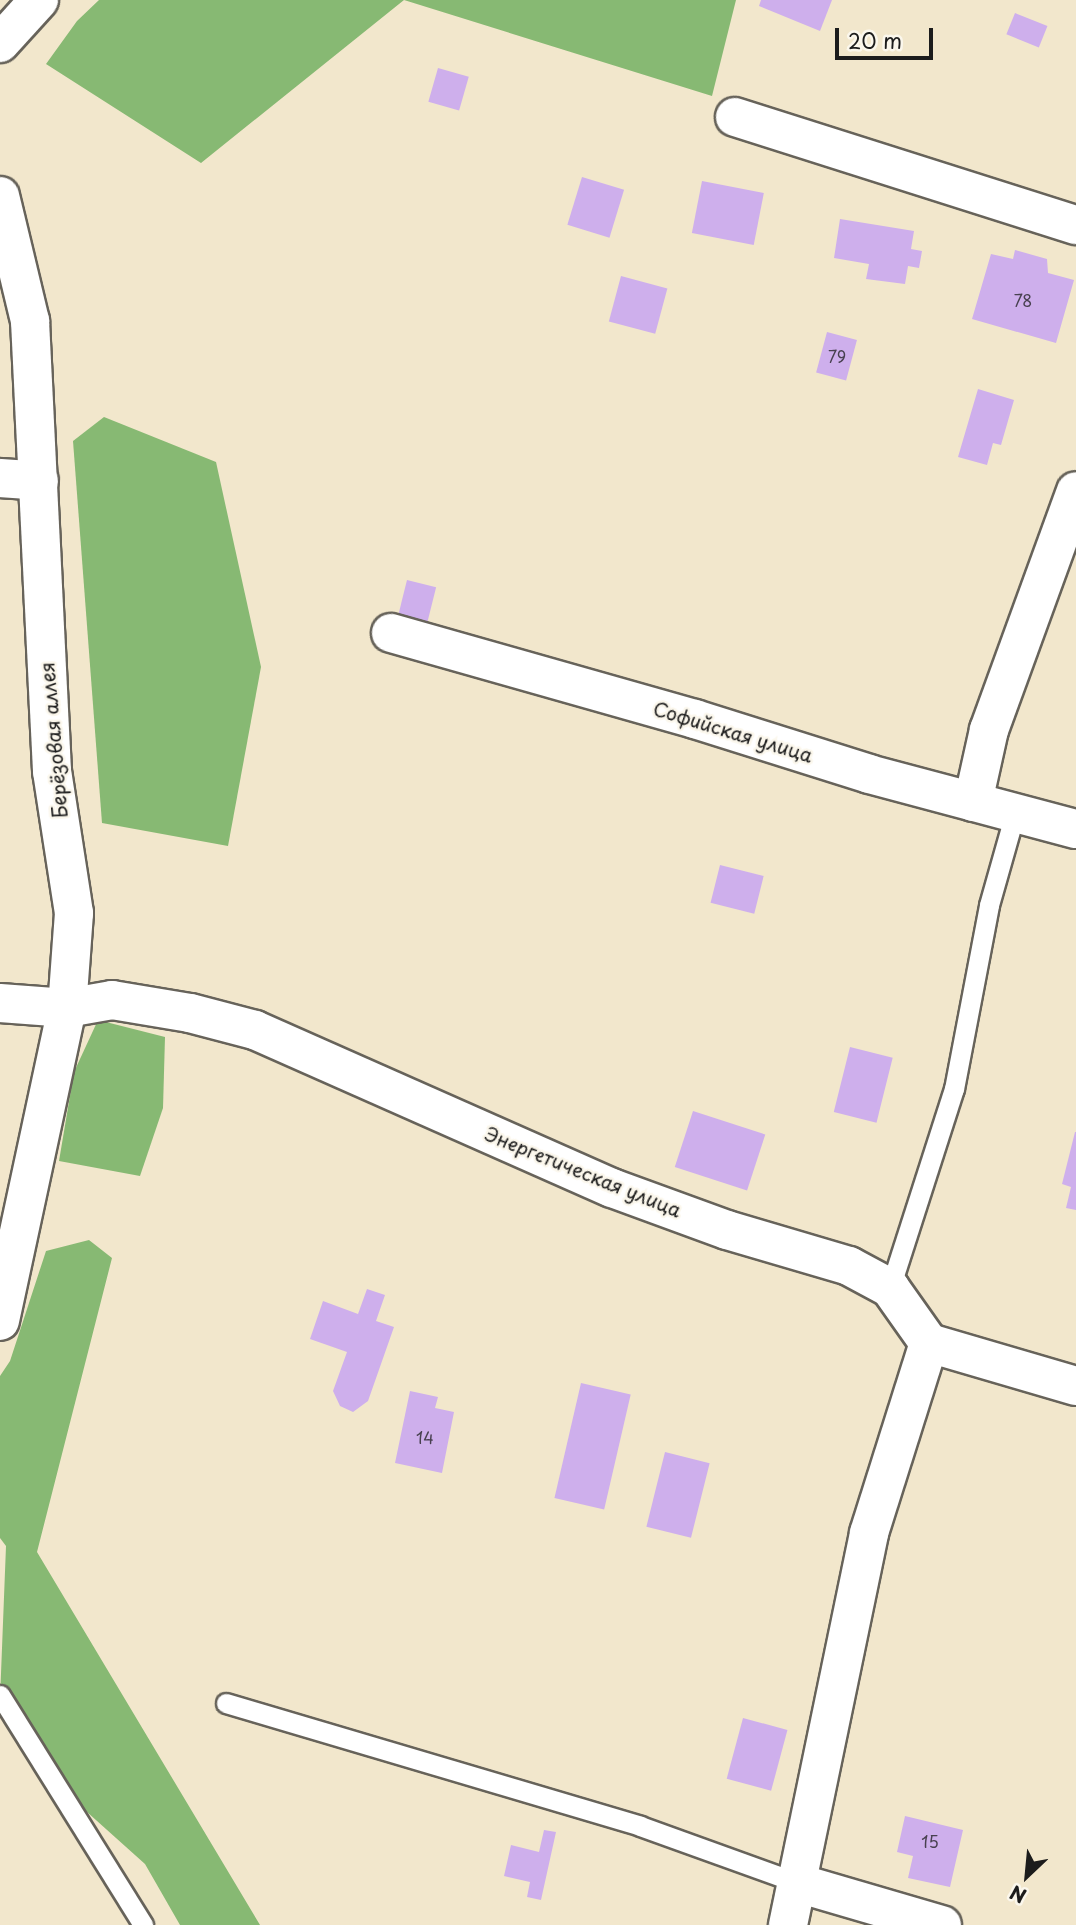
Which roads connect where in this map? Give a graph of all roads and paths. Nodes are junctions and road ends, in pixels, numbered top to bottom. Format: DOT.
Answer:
graph roads {
  1 [pos="39,0"];
  2 [pos="0,43"];
  3 [pos="735,117"];
  4 [pos="0,196"];
  5 [pos="1076,225"];
  6 [pos="0,478"];
  7 [pos="39,481"];
  8 [pos="1076,491"];
  9 [pos="391,634"];
  10 [pos="973,802"];
  11 [pos="1015,813"];
  12 [pos="1076,829"];
  13 [pos="0,1003"];
  14 [pos="67,1008"];
  15 [pos="890,1288"];
  16 [pos="0,1321"];
  17 [pos="929,1343"];
  18 [pos="1076,1386"];
  19 [pos="0,1695"];
  20 [pos="226,1703"];
  21 [pos="798,1883"];
  22 [pos="143,1925"];
  23 [pos="788,1925"];
  24 [pos="942,1925"];
  1 -- 2 [label="street"];
  3 -- 5 [label="street"];
  4 -- 7 [label="street, Берёзовая аллея"];
  6 -- 7 [label="street"];
  7 -- 14 [label="street, Берёзовая аллея"];
  8 -- 10 [label="street"];
  9 -- 10 [label="street, Софийская улица"];
  10 -- 11 [label="street, Софийская улица"];
  11 -- 12 [label="street, Софийская улица"];
  11 -- 15 [label="lane"];
  13 -- 14 [label="street, Энергетическая улица"];
  14 -- 15 [label="street, Энергетическая улица"];
  14 -- 16 [label="street, Берёзовая аллея"];
  15 -- 17 [label="street, Энергетическая улица"];
  17 -- 18 [label="street"];
  17 -- 21 [label="street"];
  19 -- 22 [label="lane"];
  20 -- 21 [label="lane"];
  21 -- 23 [label="street"];
  21 -- 24 [label="street"];
}
